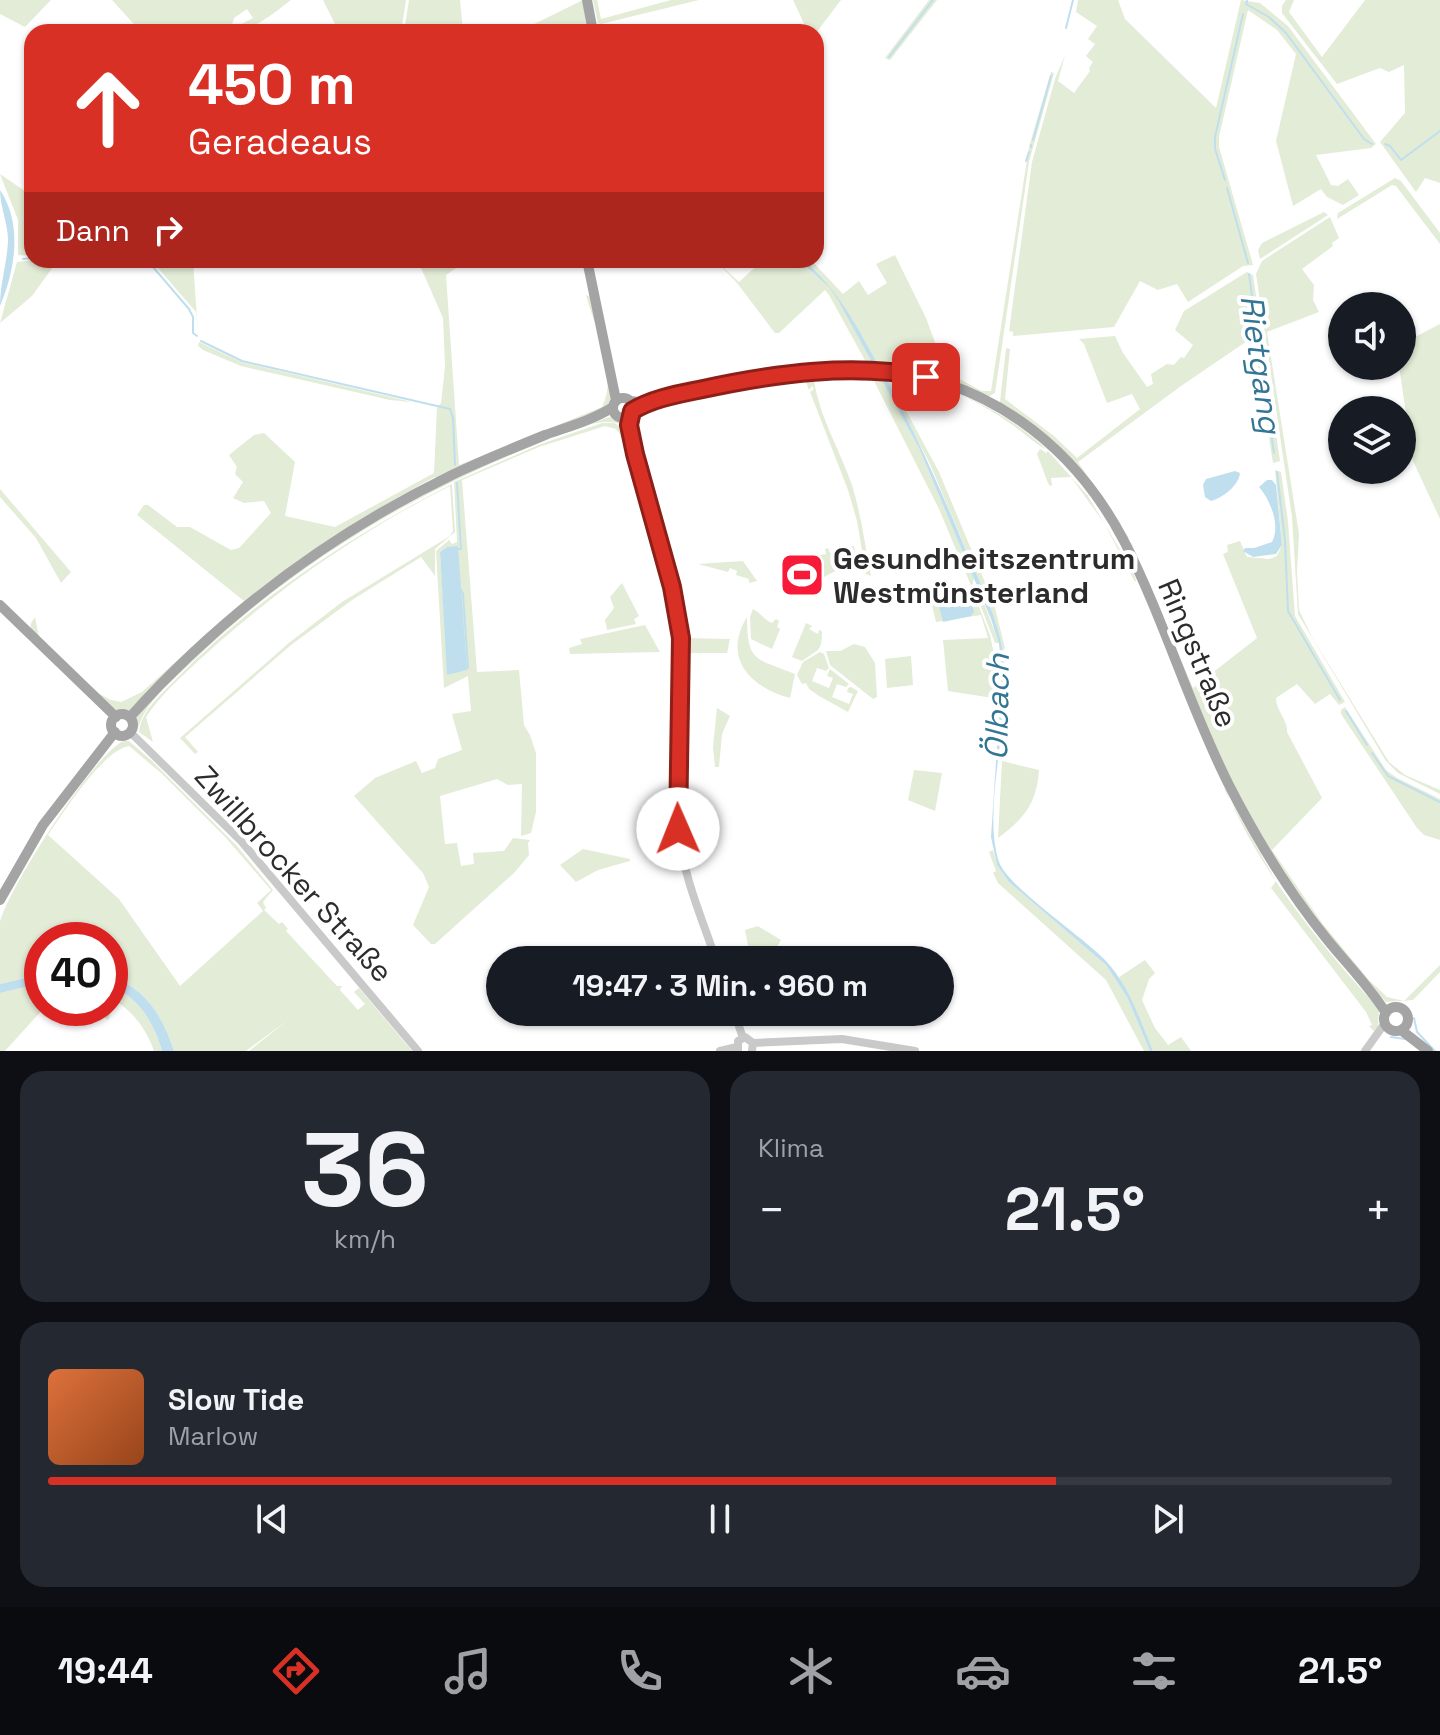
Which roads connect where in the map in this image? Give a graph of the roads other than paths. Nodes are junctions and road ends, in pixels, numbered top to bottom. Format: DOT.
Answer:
graph roads {
  1 [pos="587,0"];
  2 [pos="592,24"];
  3 [pos="589,268"];
  4 [pos="623,408"];
  5 [pos="0,605"];
  6 [pos="116,717"];
  7 [pos="130,717"];
  8 [pos="115,732"];
  9 [pos="130,732"];
  10 [pos="0,900"];
  11 [pos="712,946"];
  12 [pos="1394,1022"];
  13 [pos="739,1026"];
  14 [pos="743,1038"];
  15 [pos="753,1047"];
  16 [pos="738,1049"];
  17 [pos="1427,1050"];
  18 [pos="418,1051"];
  19 [pos="720,1051"];
  20 [pos="915,1051"];
  21 [pos="1365,1051"];
  1 -- 2 [label="main road"];
  3 -- 4 [label="main road"];
  4 -- 7 [label="main road"];
  4 -- 11 [label="street"];
  4 -- 12 [label="main road, Ringstraße"];
  5 -- 6 [label="main road"];
  6 -- 7 [label="main road"];
  6 -- 8 [label="main road"];
  7 -- 9 [label="main road"];
  8 -- 9 [label="main road"];
  8 -- 10 [label="main road"];
  9 -- 18 [label="street, Zwillbrocker Straße"];
  12 -- 17 [label="main road, Ringstraße"];
  12 -- 21 [label="street"];
  13 -- 14 [label="street"];
  14 -- 15 [label="street"];
  14 -- 16 [label="street"];
  15 -- 20 [label="street"];
  16 -- 19 [label="street"];
}
